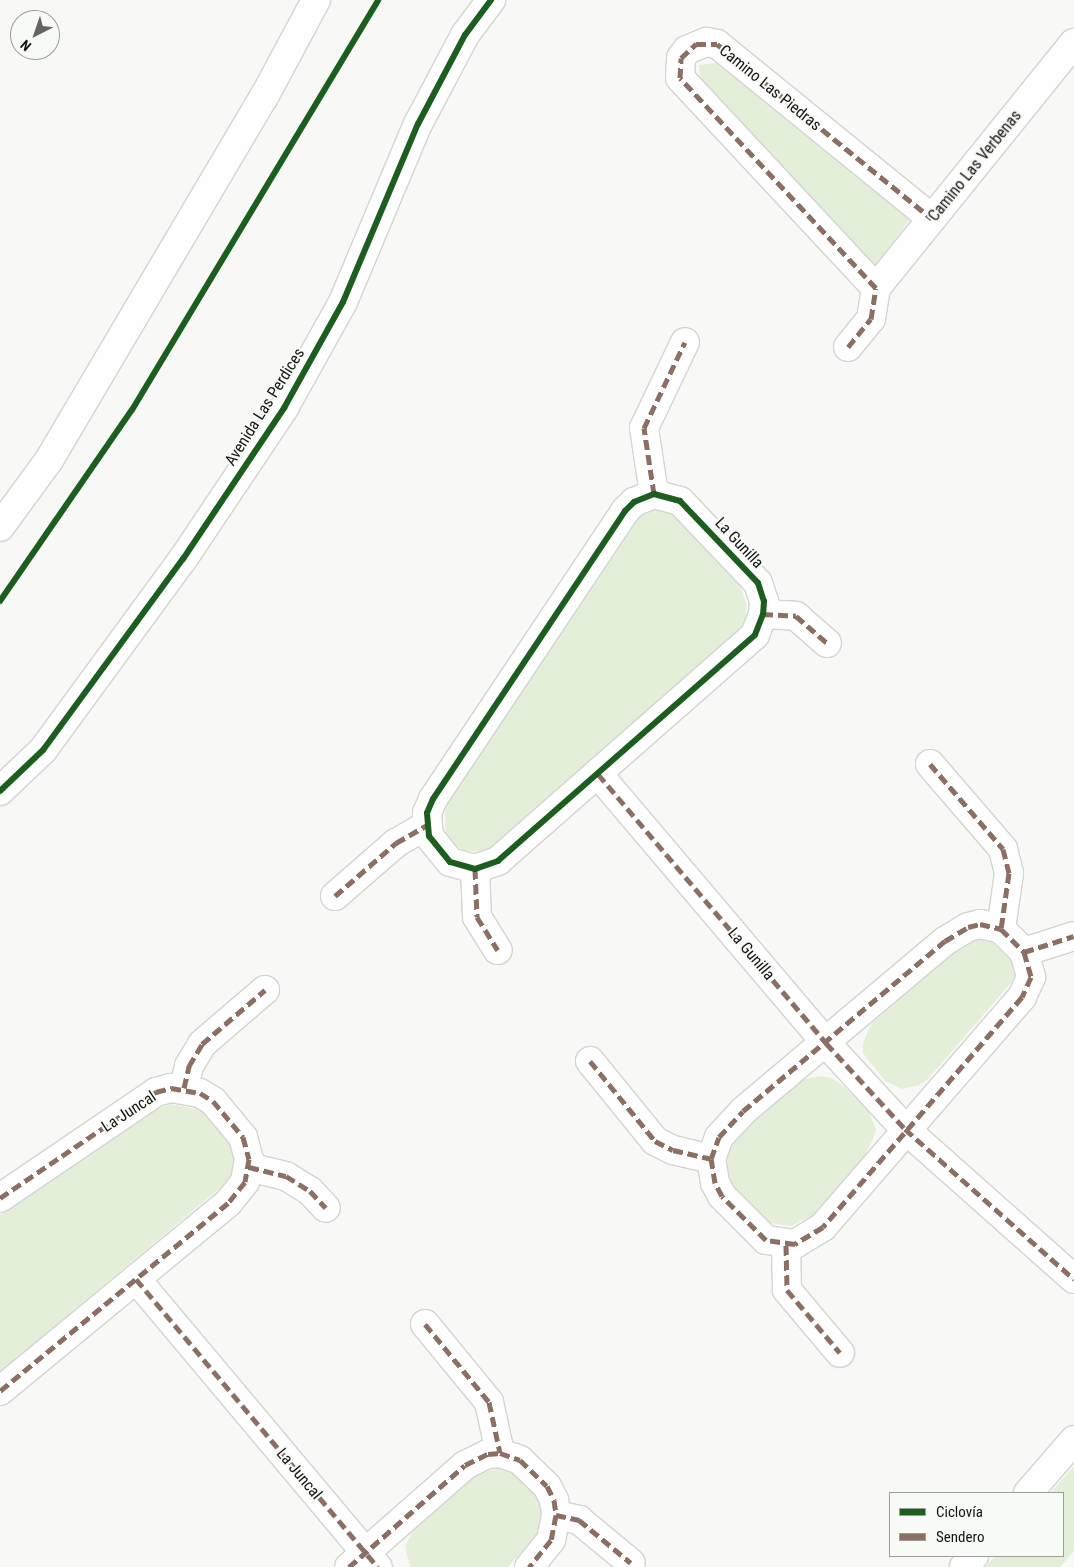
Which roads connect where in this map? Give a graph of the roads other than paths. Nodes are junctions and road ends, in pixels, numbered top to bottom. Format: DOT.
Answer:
graph roads {
  1 [pos="316,0"];
  2 [pos="491,0"];
  3 [pos="1074,43"];
  4 [pos="932,219"];
  5 [pos="876,288"];
  6 [pos="686,342"];
  7 [pos="848,346"];
  8 [pos="654,494"];
  9 [pos="0,527"];
  10 [pos="763,614"];
  11 [pos="827,643"];
  12 [pos="930,764"];
  13 [pos="598,774"];
  14 [pos="0,791"];
  15 [pos="427,824"];
  16 [pos="475,869"];
  17 [pos="334,896"];
  18 [pos="1001,929"];
  19 [pos="1074,936"];
  20 [pos="498,950"];
  21 [pos="1024,952"];
  22 [pos="265,990"];
  23 [pos="826,1043"];
  24 [pos="590,1061"];
  25 [pos="184,1088"];
  26 [pos="905,1130"];
  27 [pos="711,1159"];
  28 [pos="249,1167"];
  29 [pos="0,1198"];
  30 [pos="326,1208"];
  31 [pos="786,1245"];
  32 [pos="1074,1279"];
  33 [pos="136,1280"];
  34 [pos="425,1324"];
  35 [pos="840,1353"];
  36 [pos="0,1391"];
  37 [pos="1074,1440"];
  38 [pos="500,1453"];
  39 [pos="1029,1492"];
  40 [pos="556,1515"];
  41 [pos="973,1557"];
  42 [pos="364,1562"];
  43 [pos="632,1563"];
  44 [pos="529,1567"];
  45 [pos="964,1567"];
  1 -- 9 [label="street"];
  2 -- 14 [label="street, Avenida Las Perdices"];
  3 -- 4 [label="street, Camino Las Verbenas"];
  4 -- 5 [label="street, Camino Las Verbenas"];
  4 -- 5 [label="street, Camino Las Piedras"];
  5 -- 7 [label="street"];
  6 -- 8 [label="street"];
  8 -- 10 [label="street, La Gunilla"];
  8 -- 15 [label="street"];
  10 -- 11 [label="street"];
  10 -- 13 [label="street, La Gunilla"];
  12 -- 18 [label="street"];
  13 -- 16 [label="street, La Gunilla"];
  13 -- 23 [label="street, La Gunilla"];
  15 -- 16 [label="street"];
  15 -- 17 [label="street"];
  16 -- 20 [label="street"];
  18 -- 21 [label="street"];
  18 -- 23 [label="street"];
  19 -- 21 [label="street"];
  21 -- 26 [label="street"];
  22 -- 25 [label="street"];
  23 -- 26 [label="street, La Gunilla"];
  23 -- 27 [label="street"];
  24 -- 27 [label="street"];
  25 -- 28 [label="street"];
  25 -- 29 [label="street, La Juncal"];
  26 -- 31 [label="street"];
  26 -- 32 [label="street, La Gunilla"];
  27 -- 31 [label="street"];
  28 -- 30 [label="street"];
  28 -- 33 [label="street"];
  31 -- 35 [label="street"];
  33 -- 36 [label="street"];
  33 -- 42 [label="street, La Juncal"];
  34 -- 38 [label="street"];
  37 -- 39 [label="street"];
  38 -- 40 [label="street"];
  38 -- 42 [label="street, La Juncal"];
  40 -- 43 [label="street"];
  40 -- 44 [label="street"];
  41 -- 45 [label="street"];
}
